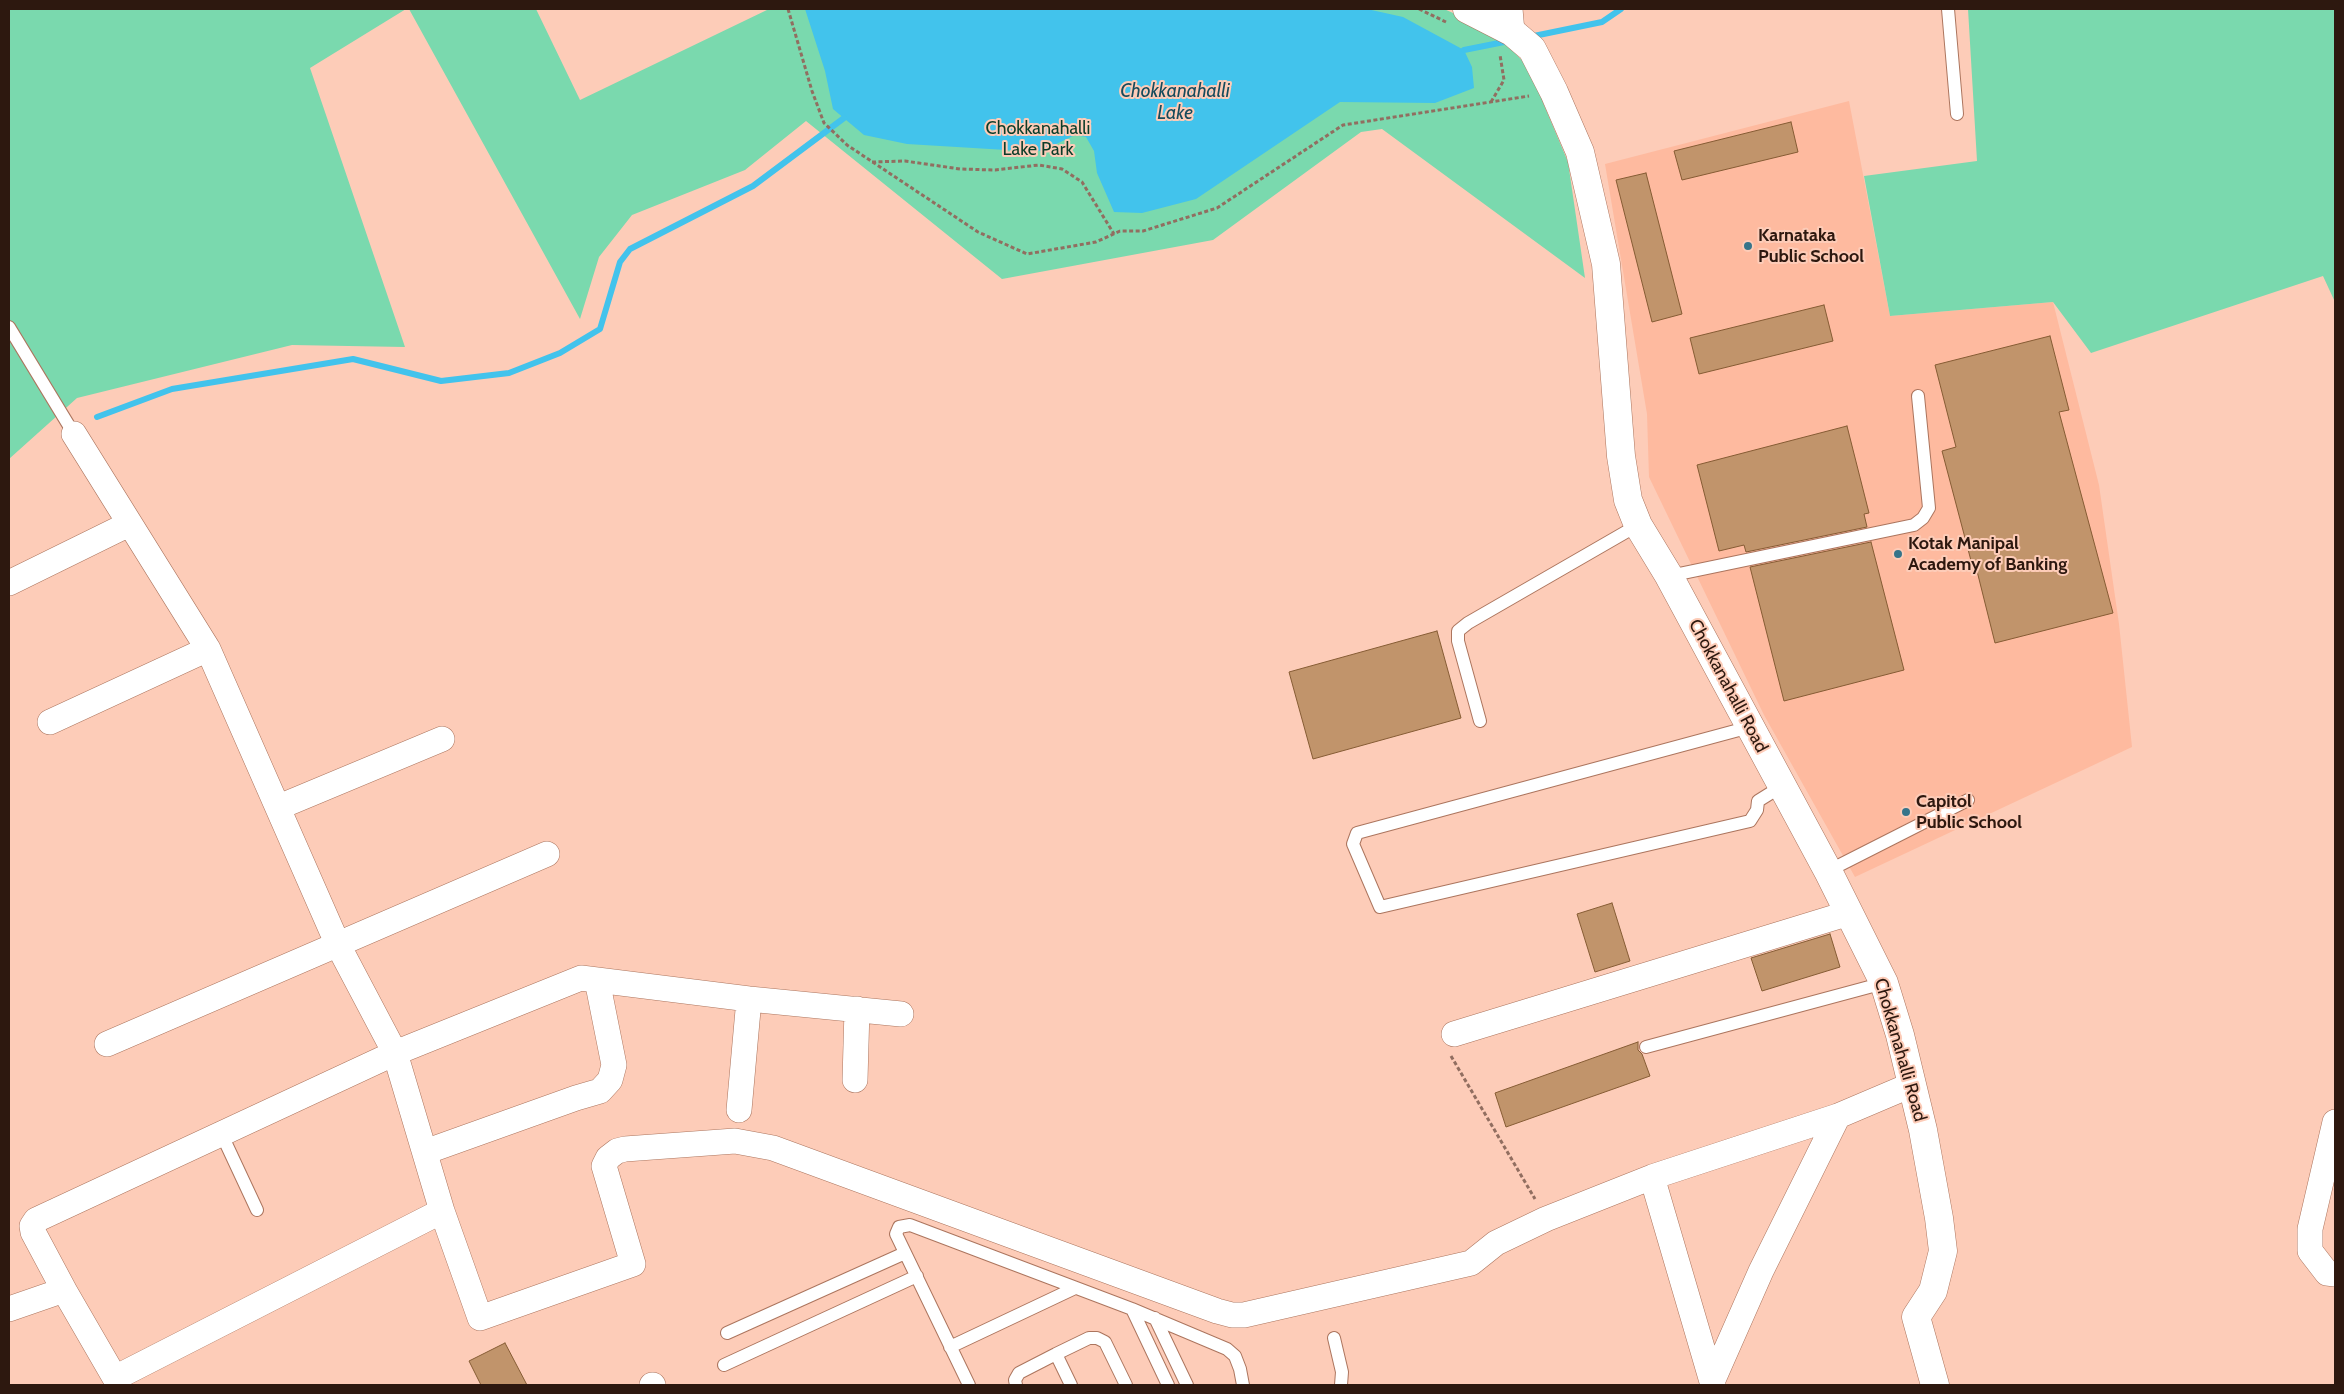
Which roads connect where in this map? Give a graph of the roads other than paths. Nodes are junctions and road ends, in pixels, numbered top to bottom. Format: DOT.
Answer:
graph roads {
  1 [pos="1467,9"];
  2 [pos="1948,9"];
  3 [pos="1513,35"];
  4 [pos="1957,114"];
  5 [pos="9,327"];
  6 [pos="1918,396"];
  7 [pos="74,434"];
  8 [pos="129,524"];
  9 [pos="1638,525"];
  10 [pos="1669,576"];
  11 [pos="9,583"];
  12 [pos="208,649"];
  13 [pos="1480,721"];
  14 [pos="50,722"];
  15 [pos="1750,727"];
  16 [pos="442,739"];
  17 [pos="1782,786"];
  18 [pos="1968,800"];
  19 [pos="279,807"];
  20 [pos="547,854"];
  21 [pos="1828,871"];
  22 [pos="1849,913"];
  23 [pos="338,945"];
  24 [pos="597,980"];
  25 [pos="1884,983"];
  26 [pos="749,999"];
  27 [pos="857,1009"];
  28 [pos="901,1014"];
  29 [pos="1451,1042"];
  30 [pos="107,1044"];
  31 [pos="1646,1047"];
  32 [pos="395,1053"];
  33 [pos="855,1080"];
  34 [pos="1911,1085"];
  35 [pos="739,1110"];
  36 [pos="1838,1116"];
  37 [pos="2335,1122"];
  38 [pos="222,1135"];
  39 [pos="425,1152"];
  40 [pos="1652,1177"];
  41 [pos="258,1210"];
  42 [pos="442,1211"];
  43 [pos="905,1253"];
  44 [pos="2335,1274"];
  45 [pos="917,1276"];
  46 [pos="1075,1288"];
  47 [pos="64,1290"];
  48 [pos="9,1309"];
  49 [pos="1132,1309"];
  50 [pos="1155,1318"];
  51 [pos="727,1333"];
  52 [pos="1334,1338"];
  53 [pos="950,1347"];
  54 [pos="1056,1354"];
  55 [pos="724,1365"];
  56 [pos="117,1382"];
  57 [pos="1713,1383"];
  58 [pos="969,1385"];
  59 [pos="1016,1385"];
  60 [pos="1071,1385"];
  61 [pos="1126,1385"];
  62 [pos="1168,1385"];
  63 [pos="1187,1385"];
  64 [pos="1243,1385"];
  65 [pos="1342,1385"];
  66 [pos="1935,1385"];
  1 -- 3 [label="street"];
  2 -- 4 [label="lane"];
  3 -- 9 [label="street, Chokkanahalli Road"];
  5 -- 7 [label="lane"];
  6 -- 10 [label="lane"];
  7 -- 8 [label="street"];
  8 -- 11 [label="street"];
  8 -- 12 [label="street"];
  9 -- 10 [label="street, Chokkanahalli Road"];
  9 -- 13 [label="lane"];
  10 -- 15 [label="street, Chokkanahalli Road"];
  12 -- 14 [label="street"];
  12 -- 19 [label="street"];
  15 -- 17 [label="street, Chokkanahalli Road"];
  15 -- 17 [label="lane"];
  16 -- 19 [label="street"];
  17 -- 21 [label="street, Chokkanahalli Road"];
  18 -- 21 [label="lane"];
  19 -- 23 [label="street"];
  20 -- 23 [label="street"];
  21 -- 22 [label="street, Chokkanahalli Road"];
  22 -- 25 [label="street, Chokkanahalli Road"];
  22 -- 29 [label="street"];
  23 -- 30 [label="street"];
  23 -- 32 [label="street"];
  24 -- 26 [label="street"];
  24 -- 32 [label="street"];
  24 -- 39 [label="street"];
  25 -- 31 [label="lane"];
  25 -- 34 [label="street, Chokkanahalli Road"];
  26 -- 27 [label="street"];
  26 -- 35 [label="street"];
  27 -- 28 [label="street"];
  27 -- 33 [label="street"];
  32 -- 38 [label="street"];
  32 -- 39 [label="street"];
  34 -- 36 [label="street"];
  34 -- 66 [label="street, Chokkanahalli Road"];
  36 -- 40 [label="street"];
  36 -- 57 [label="street"];
  37 -- 44 [label="street"];
  38 -- 41 [label="lane"];
  38 -- 47 [label="street"];
  39 -- 42 [label="street"];
  40 -- 42 [label="street"];
  40 -- 57 [label="street"];
  42 -- 56 [label="street"];
  43 -- 45 [label="lane"];
  43 -- 46 [label="lane"];
  43 -- 51 [label="lane"];
  45 -- 53 [label="lane"];
  45 -- 55 [label="lane"];
  46 -- 49 [label="lane"];
  46 -- 53 [label="lane"];
  47 -- 48 [label="street"];
  47 -- 56 [label="street"];
  49 -- 50 [label="lane"];
  49 -- 62 [label="lane"];
  50 -- 63 [label="lane"];
  50 -- 64 [label="lane"];
  52 -- 65 [label="lane"];
  53 -- 58 [label="lane"];
  54 -- 59 [label="lane"];
  54 -- 60 [label="lane"];
  54 -- 61 [label="lane"];
}
